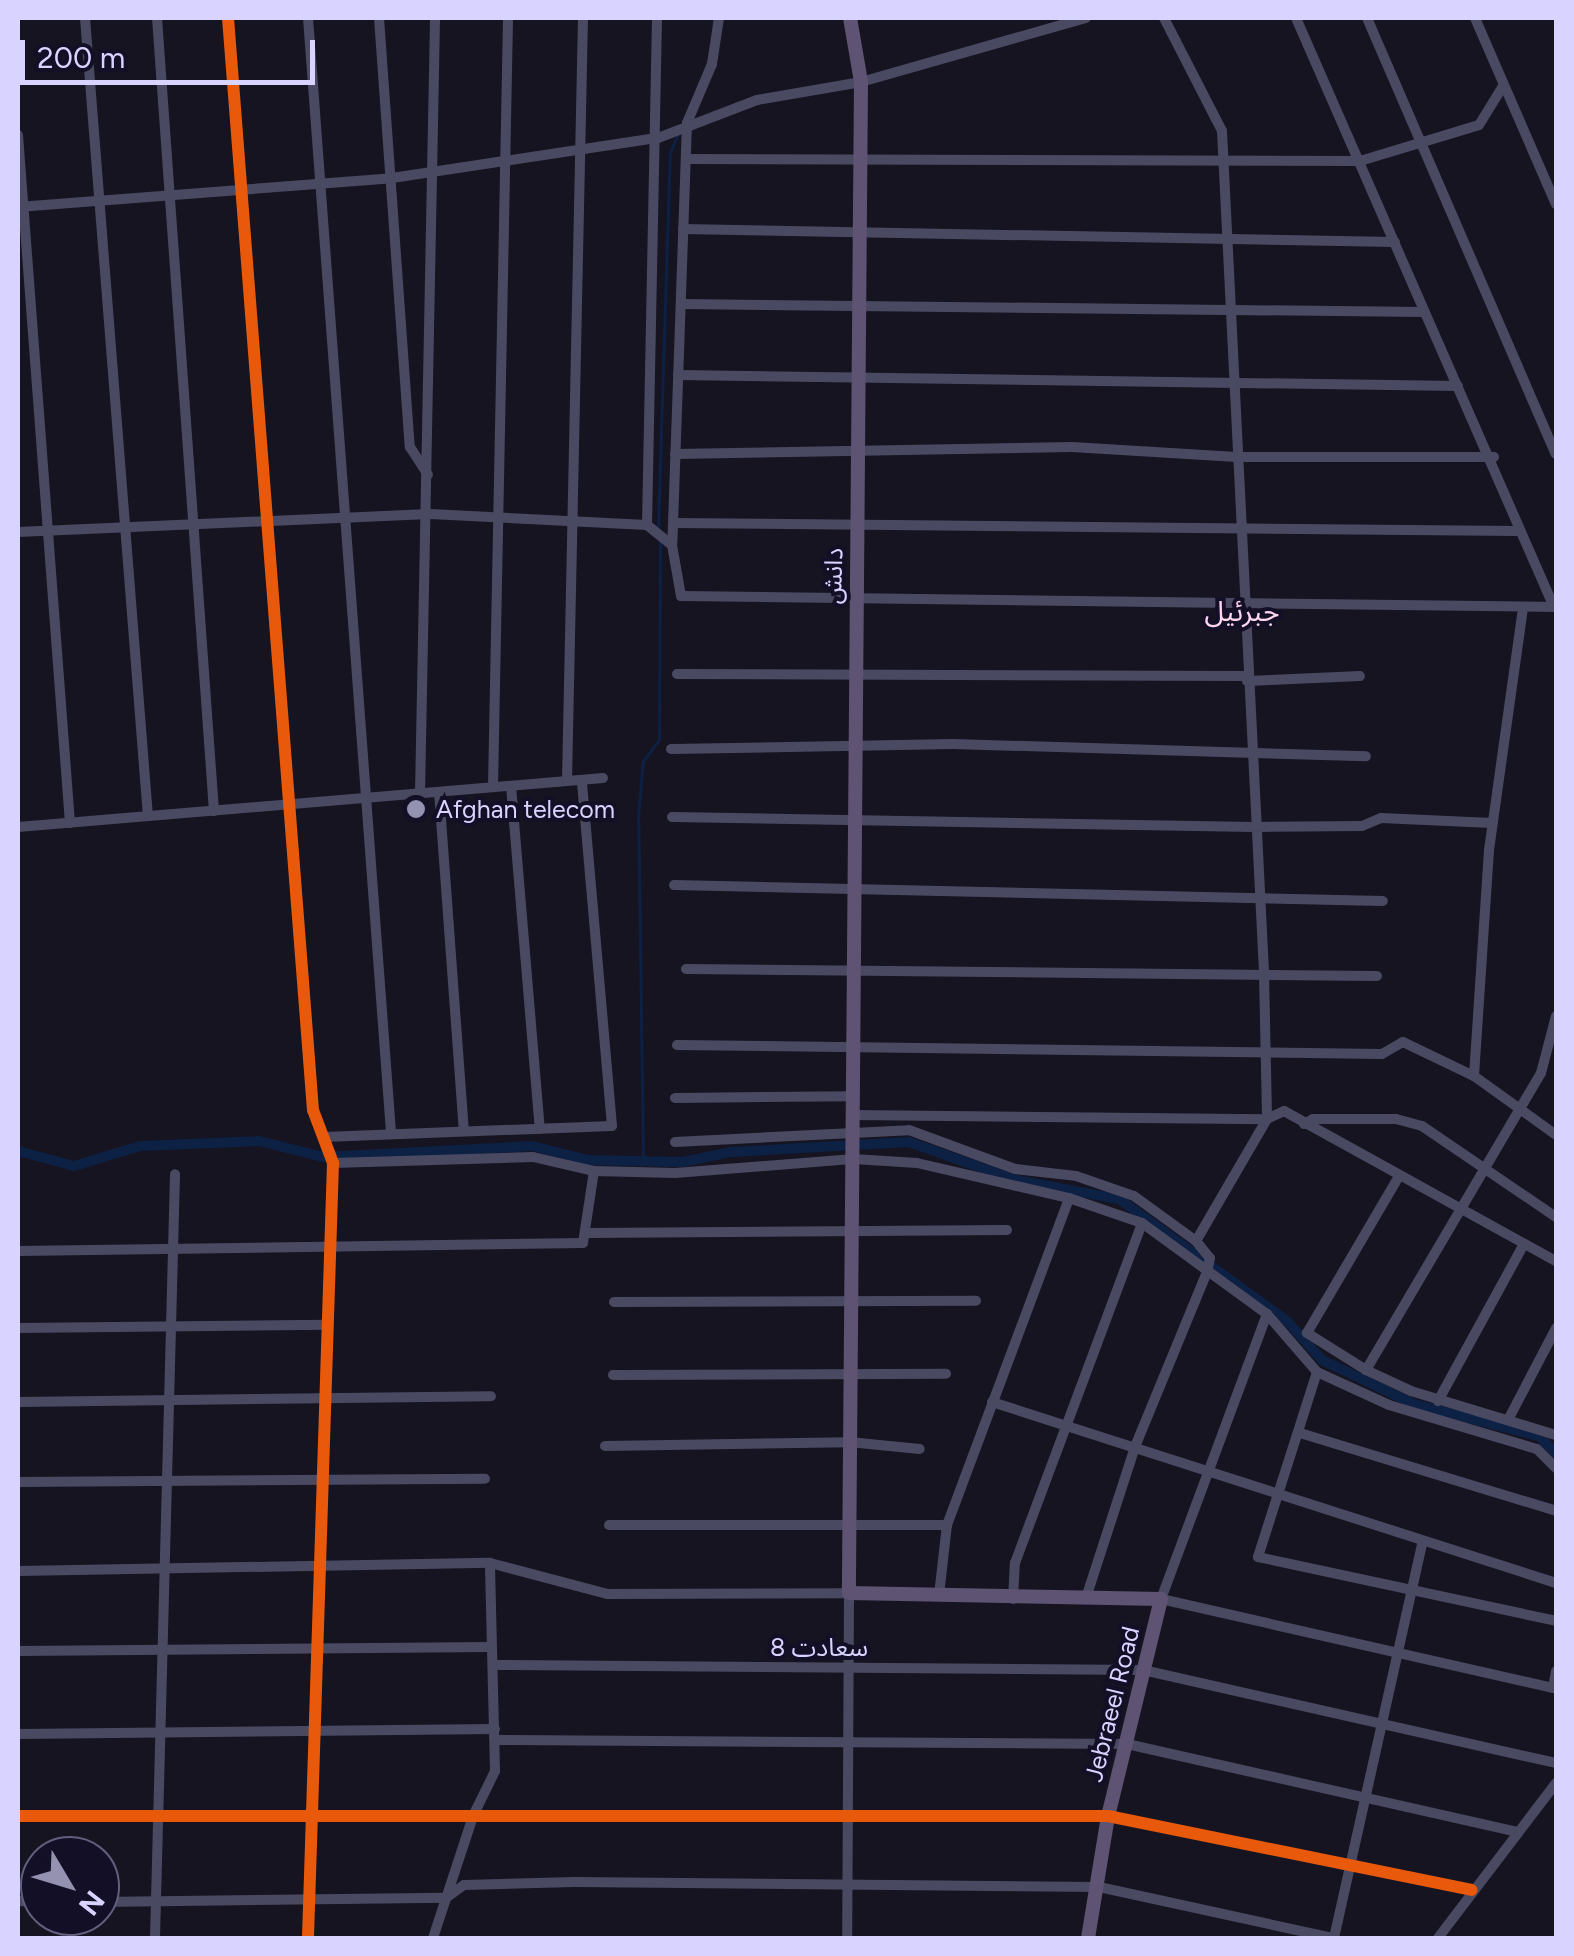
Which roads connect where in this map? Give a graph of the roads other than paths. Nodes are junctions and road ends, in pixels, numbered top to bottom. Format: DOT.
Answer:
graph roads {
  1 [pos="85,18"];
  2 [pos="157,18"];
  3 [pos="228,18"];
  4 [pos="308,18"];
  5 [pos="379,18"];
  6 [pos="435,18"];
  7 [pos="508,18"];
  8 [pos="583,18"];
  9 [pos="658,18"];
  10 [pos="720,18"];
  11 [pos="850,18"];
  12 [pos="1086,18"];
  13 [pos="1164,18"];
  14 [pos="1296,18"];
  15 [pos="1367,18"];
  16 [pos="1475,18"];
  17 [pos="861,82"];
  18 [pos="1503,86"];
  19 [pos="687,123"];
  20 [pos="18,135"];
  21 [pos="663,137"];
  22 [pos="1422,145"];
  23 [pos="582,152"];
  24 [pos="858,157"];
  25 [pos="686,159"];
  26 [pos="1360,161"];
  27 [pos="1224,163"];
  28 [pos="507,164"];
  29 [pos="433,171"];
  30 [pos="392,178"];
  31 [pos="321,181"];
  32 [pos="242,186"];
  33 [pos="169,190"];
  34 [pos="96,198"];
  35 [pos="1556,204"];
  36 [pos="20,207"];
  37 [pos="684,229"];
  38 [pos="860,230"];
  39 [pos="1227,239"];
  40 [pos="1396,242"];
  41 [pos="856,303"];
  42 [pos="681,304"];
  43 [pos="1230,310"];
  44 [pos="1424,312"];
  45 [pos="678,375"];
  46 [pos="857,376"];
  47 [pos="1233,382"];
  48 [pos="1458,386"];
  49 [pos="859,452"];
  50 [pos="675,454"];
  51 [pos="1556,454"];
  52 [pos="1237,457"];
  53 [pos="1494,458"];
  54 [pos="429,476"];
  55 [pos="430,514"];
  56 [pos="344,517"];
  57 [pos="502,517"];
  58 [pos="270,520"];
  59 [pos="196,521"];
  60 [pos="575,521"];
  61 [pos="673,523"];
  62 [pos="858,524"];
  63 [pos="122,526"];
  64 [pos="646,526"];
  65 [pos="48,530"];
  66 [pos="1240,530"];
  67 [pos="1518,531"];
  68 [pos="18,532"];
  69 [pos="672,544"];
  70 [pos="854,598"];
  71 [pos="1556,607"];
  72 [pos="1244,608"];
  73 [pos="1523,608"];
  74 [pos="856,671"];
  75 [pos="677,674"];
  76 [pos="1360,676"];
  77 [pos="1247,678"];
  78 [pos="852,746"];
  79 [pos="671,749"];
  80 [pos="1251,750"];
  81 [pos="1366,756"];
  82 [pos="603,778"];
  83 [pos="582,780"];
  84 [pos="566,781"];
  85 [pos="511,786"];
  86 [pos="493,788"];
  87 [pos="438,792"];
  88 [pos="420,794"];
  89 [pos="366,798"];
  90 [pos="291,804"];
  91 [pos="214,811"];
  92 [pos="148,816"];
  93 [pos="672,817"];
  94 [pos="852,820"];
  95 [pos="70,823"];
  96 [pos="1492,823"];
  97 [pos="18,827"];
  98 [pos="1255,828"];
  99 [pos="674,885"];
  100 [pos="854,893"];
  101 [pos="1259,899"];
  102 [pos="1383,901"];
  103 [pos="686,969"];
  104 [pos="854,970"];
  105 [pos="1264,972"];
  106 [pos="1377,976"];
  107 [pos="1556,1016"];
  108 [pos="853,1044"];
  109 [pos="676,1045"];
  110 [pos="1266,1051"];
  111 [pos="1474,1076"];
  112 [pos="852,1096"];
  113 [pos="675,1098"];
  114 [pos="1520,1107"];
  115 [pos="852,1115"];
  116 [pos="1266,1118"];
  117 [pos="1304,1124"];
  118 [pos="540,1130"];
  119 [pos="464,1131"];
  120 [pos="390,1132"];
  121 [pos="1556,1136"];
  122 [pos="324,1137"];
  123 [pos="852,1137"];
  124 [pos="675,1142"];
  125 [pos="854,1159"];
  126 [pos="333,1163"];
  127 [pos="1481,1169"];
  128 [pos="594,1171"];
  129 [pos="175,1174"];
  130 [pos="1398,1178"];
  131 [pos="1069,1198"];
  132 [pos="1459,1210"];
  133 [pos="1556,1217"];
  134 [pos="1142,1223"];
  135 [pos="853,1230"];
  136 [pos="1007,1230"];
  137 [pos="588,1233"];
  138 [pos="1196,1241"];
  139 [pos="1524,1244"];
  140 [pos="329,1248"];
  141 [pos="169,1249"];
  142 [pos="18,1251"];
  143 [pos="1556,1260"];
  144 [pos="1207,1272"];
  145 [pos="850,1298"];
  146 [pos="976,1301"];
  147 [pos="614,1302"];
  148 [pos="1266,1314"];
  149 [pos="328,1325"];
  150 [pos="169,1326"];
  151 [pos="18,1328"];
  152 [pos="1556,1328"];
  153 [pos="848,1370"];
  154 [pos="1366,1370"];
  155 [pos="1317,1372"];
  156 [pos="946,1374"];
  157 [pos="613,1375"];
  158 [pos="491,1396"];
  159 [pos="1439,1400"];
  160 [pos="18,1402"];
  161 [pos="167,1402"];
  162 [pos="992,1402"];
  163 [pos="324,1403"];
  164 [pos="1508,1420"];
  165 [pos="1065,1427"];
  166 [pos="1300,1433"];
  167 [pos="1556,1435"];
  168 [pos="848,1442"];
  169 [pos="604,1446"];
  170 [pos="1135,1448"];
  171 [pos="920,1449"];
  172 [pos="1556,1468"];
  173 [pos="1208,1475"];
  174 [pos="485,1478"];
  175 [pos="324,1479"];
  176 [pos="166,1480"];
  177 [pos="18,1482"];
  178 [pos="1276,1498"];
  179 [pos="1556,1511"];
  180 [pos="852,1521"];
  181 [pos="946,1524"];
  182 [pos="608,1526"];
  183 [pos="1422,1544"];
  184 [pos="320,1562"];
  185 [pos="490,1563"];
  186 [pos="164,1567"];
  187 [pos="18,1571"];
  188 [pos="1556,1584"];
  189 [pos="1410,1590"];
  190 [pos="849,1593"];
  191 [pos="939,1596"];
  192 [pos="1086,1598"];
  193 [pos="1161,1599"];
  194 [pos="1013,1600"];
  195 [pos="1556,1621"];
  196 [pos="490,1647"];
  197 [pos="162,1650"];
  198 [pos="319,1650"];
  199 [pos="18,1651"];
  200 [pos="1393,1654"];
  201 [pos="495,1666"];
  202 [pos="849,1667"];
  203 [pos="1143,1670"];
  204 [pos="1556,1671"];
  205 [pos="1555,1689"];
  206 [pos="1378,1723"];
  207 [pos="160,1728"];
  208 [pos="315,1728"];
  209 [pos="18,1734"];
  210 [pos="496,1735"];
  211 [pos="850,1742"];
  212 [pos="1127,1744"];
  213 [pos="1556,1762"];
  214 [pos="1556,1783"];
  215 [pos="1361,1796"];
  216 [pos="308,1812"];
  217 [pos="156,1813"];
  218 [pos="18,1816"];
  219 [pos="473,1816"];
  220 [pos="850,1816"];
  221 [pos="1108,1816"];
  222 [pos="1518,1832"];
  223 [pos="1346,1863"];
  224 [pos="849,1886"];
  225 [pos="1099,1887"];
  226 [pos="1472,1890"];
  227 [pos="446,1898"];
  228 [pos="309,1901"];
  229 [pos="120,1902"];
  230 [pos="156,1903"];
  231 [pos="154,1938"];
  232 [pos="308,1938"];
  233 [pos="433,1938"];
  234 [pos="848,1938"];
  235 [pos="1088,1938"];
  236 [pos="1334,1938"];
  237 [pos="1438,1938"];
  1 -- 34 [label="street"];
  2 -- 33 [label="street"];
  3 -- 32 [label="street"];
  4 -- 31 [label="street"];
  5 -- 30 [label="street"];
  6 -- 29 [label="street"];
  7 -- 28 [label="street"];
  8 -- 23 [label="street"];
  9 -- 21 [label="street"];
  10 -- 19 [label="street"];
  11 -- 17 [label="main road, دانش"];
  12 -- 17 [label="street"];
  13 -- 27 [label="street"];
  14 -- 26 [label="street"];
  15 -- 22 [label="street"];
  16 -- 18 [label="street"];
  17 -- 19 [label="street"];
  17 -- 24 [label="main road, دانش"];
  18 -- 22 [label="street"];
  18 -- 35 [label="street"];
  19 -- 21 [label="street"];
  19 -- 25 [label="street"];
  20 -- 36 [label="street"];
  21 -- 23 [label="street"];
  21 -- 64 [label="street"];
  22 -- 26 [label="street"];
  22 -- 51 [label="street"];
  23 -- 28 [label="street"];
  23 -- 60 [label="street"];
  24 -- 25 [label="street"];
  24 -- 27 [label="street"];
  24 -- 38 [label="main road, دانش"];
  25 -- 37 [label="street"];
  26 -- 27 [label="street"];
  26 -- 40 [label="street"];
  27 -- 39 [label="street"];
  28 -- 29 [label="street"];
  28 -- 57 [label="street"];
  29 -- 30 [label="street"];
  29 -- 54 [label="street"];
  30 -- 31 [label="street"];
  30 -- 54 [label="street"];
  31 -- 32 [label="street"];
  31 -- 56 [label="street"];
  32 -- 33 [label="street"];
  32 -- 58 [label="street"];
  33 -- 34 [label="street"];
  33 -- 59 [label="street"];
  34 -- 36 [label="street"];
  34 -- 63 [label="street"];
  36 -- 65 [label="street"];
  37 -- 38 [label="street"];
  37 -- 42 [label="street"];
  38 -- 39 [label="street"];
  38 -- 41 [label="main road, دانش"];
  39 -- 40 [label="street"];
  39 -- 43 [label="street"];
  40 -- 44 [label="street"];
  41 -- 42 [label="street"];
  41 -- 43 [label="street"];
  41 -- 46 [label="main road, دانش"];
  42 -- 45 [label="street"];
  43 -- 44 [label="street"];
  43 -- 47 [label="street"];
  44 -- 48 [label="street"];
  45 -- 46 [label="street"];
  45 -- 50 [label="street"];
  46 -- 47 [label="street"];
  46 -- 49 [label="main road, دانش"];
  47 -- 48 [label="street"];
  47 -- 52 [label="street"];
  48 -- 53 [label="street"];
  49 -- 50 [label="street"];
  49 -- 52 [label="street"];
  49 -- 62 [label="main road, دانش"];
  50 -- 61 [label="street"];
  52 -- 53 [label="street"];
  52 -- 66 [label="street"];
  53 -- 67 [label="street"];
  54 -- 55 [label="street"];
  55 -- 56 [label="street"];
  55 -- 57 [label="street"];
  55 -- 88 [label="street"];
  56 -- 58 [label="street"];
  56 -- 89 [label="street"];
  57 -- 60 [label="street"];
  57 -- 86 [label="street"];
  58 -- 59 [label="street"];
  58 -- 90 [label="street"];
  59 -- 63 [label="street"];
  59 -- 91 [label="street"];
  60 -- 64 [label="street"];
  60 -- 84 [label="street"];
  61 -- 62 [label="street"];
  61 -- 69 [label="street"];
  62 -- 66 [label="street"];
  62 -- 70 [label="main road, دانش"];
  63 -- 65 [label="street"];
  63 -- 92 [label="street"];
  64 -- 69 [label="street"];
  65 -- 68 [label="street"];
  65 -- 95 [label="street"];
  66 -- 67 [label="street"];
  66 -- 72 [label="street"];
  67 -- 71 [label="street"];
  69 -- 70 [label="street"];
  70 -- 72 [label="street"];
  70 -- 74 [label="main road, دانش"];
  71 -- 73 [label="street"];
  72 -- 73 [label="street"];
  72 -- 77 [label="street"];
  73 -- 96 [label="street"];
  74 -- 75 [label="street"];
  74 -- 77 [label="street"];
  74 -- 78 [label="main road, دانش"];
  76 -- 77 [label="street"];
  77 -- 80 [label="street"];
  78 -- 79 [label="street"];
  78 -- 80 [label="street"];
  78 -- 94 [label="main road, دانش"];
  80 -- 81 [label="street"];
  80 -- 98 [label="street"];
  82 -- 83 [label="street"];
  83 -- 84 [label="street"];
  83 -- 118 [label="street"];
  84 -- 85 [label="street"];
  85 -- 86 [label="street"];
  85 -- 118 [label="street"];
  86 -- 87 [label="street"];
  87 -- 88 [label="street"];
  87 -- 119 [label="street"];
  88 -- 89 [label="street"];
  89 -- 90 [label="street"];
  89 -- 120 [label="street"];
  90 -- 91 [label="street"];
  90 -- 122 [label="street"];
  91 -- 92 [label="street"];
  92 -- 95 [label="street"];
  93 -- 94 [label="street"];
  94 -- 98 [label="street"];
  94 -- 100 [label="main road, دانش"];
  95 -- 97 [label="street"];
  96 -- 98 [label="street"];
  96 -- 111 [label="street"];
  98 -- 101 [label="street"];
  99 -- 100 [label="street"];
  100 -- 101 [label="street"];
  100 -- 104 [label="main road, دانش"];
  101 -- 102 [label="street"];
  101 -- 105 [label="street"];
  103 -- 104 [label="street"];
  104 -- 105 [label="street"];
  104 -- 108 [label="main road, دانش"];
  105 -- 106 [label="street"];
  105 -- 110 [label="street"];
  107 -- 114 [label="street"];
  108 -- 109 [label="street"];
  108 -- 110 [label="street"];
  108 -- 112 [label="main road, دانش"];
  110 -- 111 [label="street"];
  110 -- 116 [label="street"];
  111 -- 114 [label="street"];
  112 -- 113 [label="street"];
  112 -- 115 [label="main road, دانش"];
  114 -- 121 [label="street"];
  114 -- 127 [label="street"];
  115 -- 116 [label="street"];
  115 -- 123 [label="main road, دانش"];
  116 -- 117 [label="street"];
  116 -- 138 [label="street"];
  117 -- 127 [label="street"];
  117 -- 130 [label="street"];
  118 -- 119 [label="street"];
  119 -- 120 [label="street"];
  120 -- 122 [label="street"];
  122 -- 126 [label="street"];
  123 -- 124 [label="street"];
  123 -- 125 [label="main road, دانش"];
  123 -- 138 [label="street"];
  125 -- 128 [label="street"];
  125 -- 131 [label="street"];
  125 -- 135 [label="main road, دانش"];
  126 -- 128 [label="street"];
  126 -- 140 [label="street"];
  127 -- 132 [label="street"];
  127 -- 133 [label="street"];
  128 -- 137 [label="street"];
  129 -- 141 [label="street"];
  130 -- 132 [label="street"];
  130 -- 154 [label="street"];
  131 -- 134 [label="street"];
  131 -- 162 [label="street"];
  132 -- 139 [label="street"];
  132 -- 154 [label="street"];
  134 -- 144 [label="street"];
  134 -- 165 [label="street"];
  135 -- 136 [label="street"];
  135 -- 137 [label="street"];
  135 -- 145 [label="main road, دانش"];
  137 -- 140 [label="street"];
  138 -- 144 [label="street"];
  139 -- 143 [label="street"];
  139 -- 159 [label="street"];
  140 -- 141 [label="street"];
  140 -- 149 [label="street"];
  141 -- 142 [label="street"];
  141 -- 150 [label="street"];
  144 -- 148 [label="street"];
  144 -- 170 [label="street"];
  145 -- 146 [label="street"];
  145 -- 147 [label="street"];
  145 -- 153 [label="main road, دانش"];
  148 -- 155 [label="street"];
  148 -- 173 [label="street"];
  149 -- 150 [label="street"];
  149 -- 163 [label="street"];
  150 -- 151 [label="street"];
  150 -- 161 [label="street"];
  152 -- 164 [label="street"];
  153 -- 156 [label="street"];
  153 -- 157 [label="street"];
  153 -- 168 [label="main road, دانش"];
  154 -- 159 [label="street"];
  155 -- 166 [label="street"];
  155 -- 172 [label="street"];
  158 -- 163 [label="street"];
  159 -- 164 [label="street"];
  160 -- 161 [label="street"];
  161 -- 163 [label="street"];
  161 -- 176 [label="street"];
  162 -- 165 [label="street"];
  162 -- 181 [label="street"];
  163 -- 175 [label="street"];
  164 -- 167 [label="street"];
  165 -- 170 [label="street"];
  165 -- 194 [label="street"];
  166 -- 178 [label="street"];
  166 -- 179 [label="street"];
  168 -- 169 [label="street"];
  168 -- 171 [label="street"];
  168 -- 180 [label="main road, دانش"];
  170 -- 173 [label="street"];
  170 -- 192 [label="street"];
  173 -- 178 [label="street"];
  173 -- 193 [label="street"];
  174 -- 175 [label="street"];
  175 -- 176 [label="street"];
  175 -- 184 [label="street"];
  176 -- 177 [label="street"];
  176 -- 186 [label="street"];
  178 -- 183 [label="street"];
  178 -- 189 [label="street"];
  180 -- 181 [label="street"];
  180 -- 182 [label="street"];
  180 -- 190 [label="main road, دانش"];
  181 -- 191 [label="street"];
  183 -- 188 [label="street"];
  183 -- 189 [label="street"];
  184 -- 185 [label="street"];
  184 -- 186 [label="street"];
  184 -- 198 [label="street"];
  185 -- 190 [label="street"];
  185 -- 196 [label="street"];
  186 -- 187 [label="street"];
  186 -- 197 [label="street"];
  189 -- 195 [label="street"];
  189 -- 200 [label="street"];
  190 -- 191 [label="main road"];
  190 -- 202 [label="street"];
  191 -- 194 [label="main road"];
  192 -- 193 [label="main road"];
  192 -- 194 [label="main road"];
  193 -- 200 [label="street"];
  193 -- 203 [label="main road, Jebraeel Road"];
  196 -- 198 [label="street"];
  196 -- 201 [label="street"];
  197 -- 198 [label="street"];
  197 -- 199 [label="street"];
  197 -- 207 [label="street"];
  198 -- 208 [label="street"];
  200 -- 205 [label="street"];
  200 -- 206 [label="street"];
  201 -- 202 [label="street, سعادت 8"];
  201 -- 210 [label="street"];
  202 -- 203 [label="street, سعادت 8"];
  202 -- 211 [label="street"];
  203 -- 206 [label="street, سعادت 8"];
  203 -- 212 [label="main road, Jebraeel Road"];
  204 -- 205 [label="street"];
  206 -- 213 [label="street, سعادت 8"];
  206 -- 215 [label="street"];
  207 -- 208 [label="street"];
  207 -- 209 [label="street"];
  207 -- 217 [label="street"];
  208 -- 210 [label="street"];
  208 -- 216 [label="street"];
  210 -- 211 [label="street"];
  210 -- 219 [label="street"];
  211 -- 212 [label="street"];
  211 -- 220 [label="street"];
  212 -- 215 [label="street"];
  212 -- 221 [label="main road, Jebraeel Road"];
  214 -- 222 [label="street"];
  215 -- 222 [label="street"];
  215 -- 223 [label="street"];
  216 -- 217 [label="street"];
  216 -- 219 [label="street"];
  216 -- 228 [label="street"];
  217 -- 218 [label="street"];
  217 -- 230 [label="street"];
  219 -- 220 [label="street"];
  219 -- 227 [label="street"];
  220 -- 221 [label="street"];
  220 -- 224 [label="street"];
  221 -- 223 [label="street"];
  221 -- 225 [label="main road, Jebraeel Road"];
  222 -- 226 [label="street"];
  223 -- 226 [label="street"];
  223 -- 236 [label="street"];
  224 -- 225 [label="street"];
  224 -- 227 [label="street"];
  224 -- 234 [label="street"];
  225 -- 235 [label="main road, Jebraeel Road"];
  225 -- 236 [label="street"];
  226 -- 237 [label="street"];
  227 -- 228 [label="street"];
  227 -- 233 [label="street"];
  228 -- 230 [label="street"];
  228 -- 232 [label="street"];
  229 -- 230 [label="street"];
  230 -- 231 [label="street"];
}
